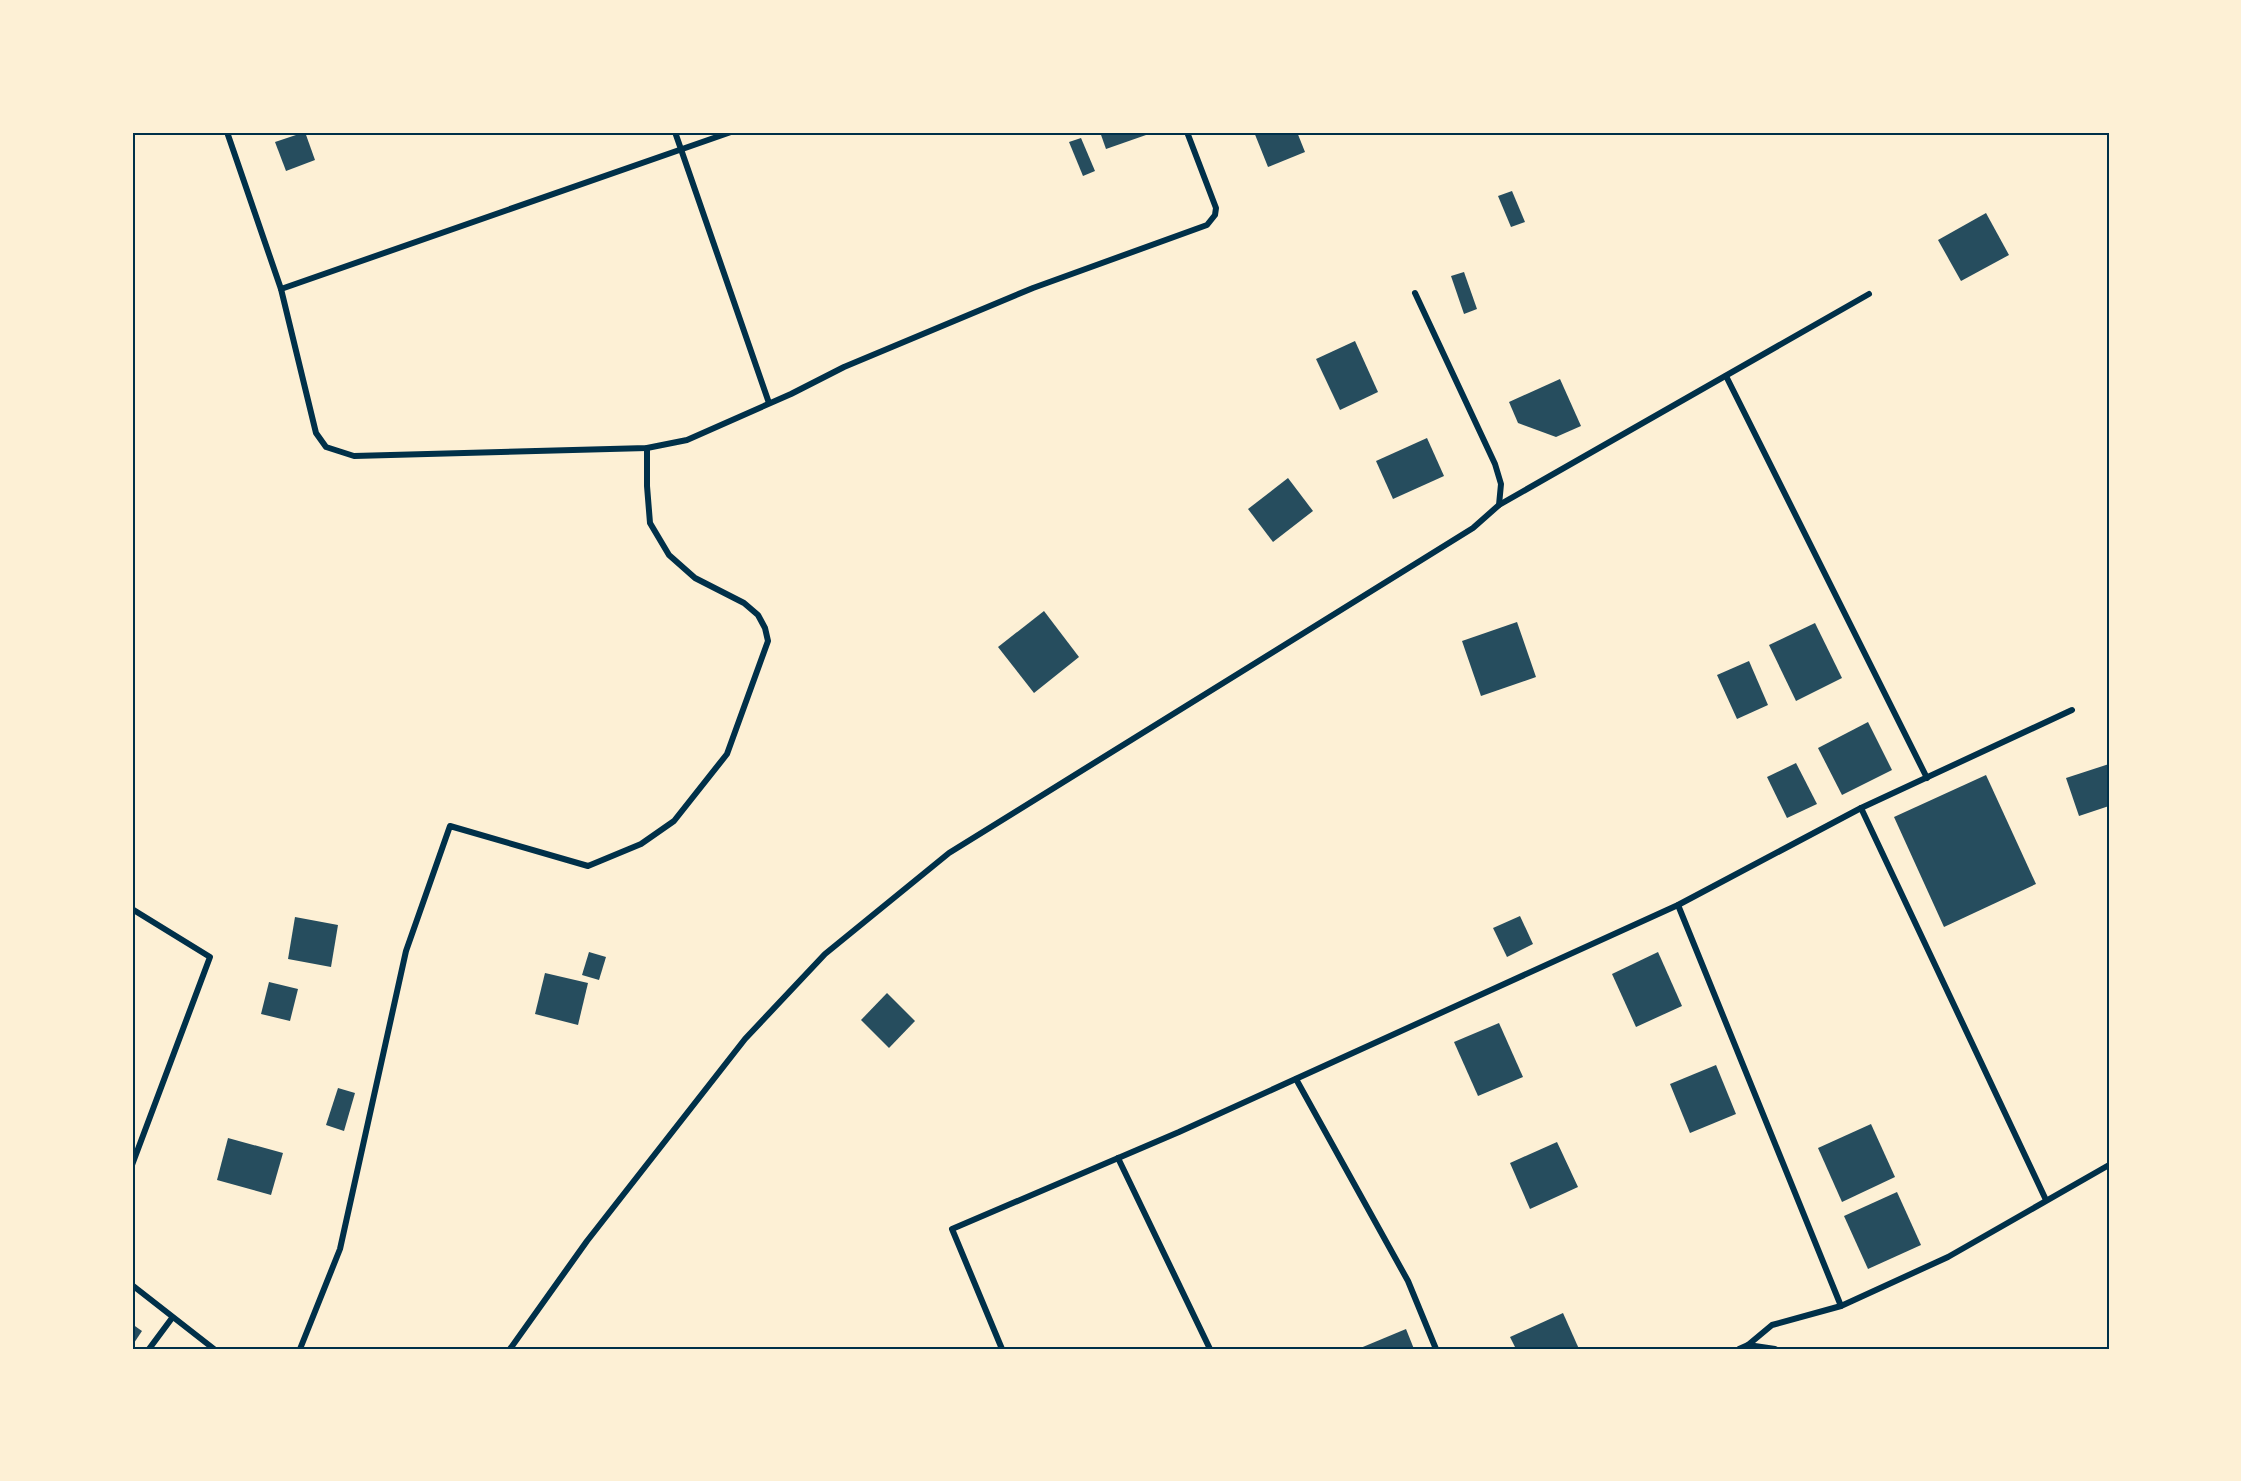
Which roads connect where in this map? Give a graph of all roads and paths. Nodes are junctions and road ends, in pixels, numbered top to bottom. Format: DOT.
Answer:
graph roads {
  1 [pos="227,132"];
  2 [pos="675,132"];
  3 [pos="731,132"];
  4 [pos="1187,132"];
  5 [pos="681,149"];
  6 [pos="281,289"];
  7 [pos="1415,292"];
  8 [pos="1869,294"];
  9 [pos="1726,376"];
  10 [pos="769,403"];
  11 [pos="647,448"];
  12 [pos="1499,505"];
  13 [pos="2072,710"];
  14 [pos="1926,778"];
  15 [pos="1861,808"];
  16 [pos="1678,905"];
  17 [pos="132,909"];
  18 [pos="1296,1079"];
  19 [pos="1118,1158"];
  20 [pos="132,1165"];
  21 [pos="2109,1165"];
  22 [pos="2046,1200"];
  23 [pos="132,1286"];
  24 [pos="1841,1306"];
  25 [pos="172,1318"];
  26 [pos="1748,1345"];
  27 [pos="149,1349"];
  28 [pos="214,1349"];
  29 [pos="300,1349"];
  30 [pos="510,1349"];
  31 [pos="1002,1349"];
  32 [pos="1210,1349"];
  33 [pos="1436,1349"];
  34 [pos="1739,1349"];
  35 [pos="1775,1349"];
  1 -- 6 [label="street"];
  2 -- 5 [label="street"];
  3 -- 5 [label="street"];
  4 -- 10 [label="street"];
  5 -- 6 [label="street"];
  5 -- 10 [label="street"];
  6 -- 11 [label="street"];
  7 -- 12 [label="street"];
  8 -- 9 [label="street"];
  9 -- 12 [label="street"];
  9 -- 14 [label="street"];
  10 -- 11 [label="street"];
  11 -- 29 [label="street"];
  12 -- 30 [label="street"];
  13 -- 14 [label="street"];
  14 -- 15 [label="street"];
  15 -- 16 [label="street"];
  15 -- 22 [label="street"];
  16 -- 18 [label="street"];
  16 -- 24 [label="street"];
  17 -- 20 [label="street"];
  18 -- 19 [label="street"];
  18 -- 33 [label="street"];
  19 -- 31 [label="street"];
  19 -- 32 [label="street"];
  21 -- 22 [label="street"];
  22 -- 24 [label="street"];
  23 -- 25 [label="street"];
  24 -- 26 [label="street"];
  25 -- 27 [label="street"];
  25 -- 28 [label="street"];
  26 -- 34 [label="street"];
  26 -- 35 [label="street"];
}
